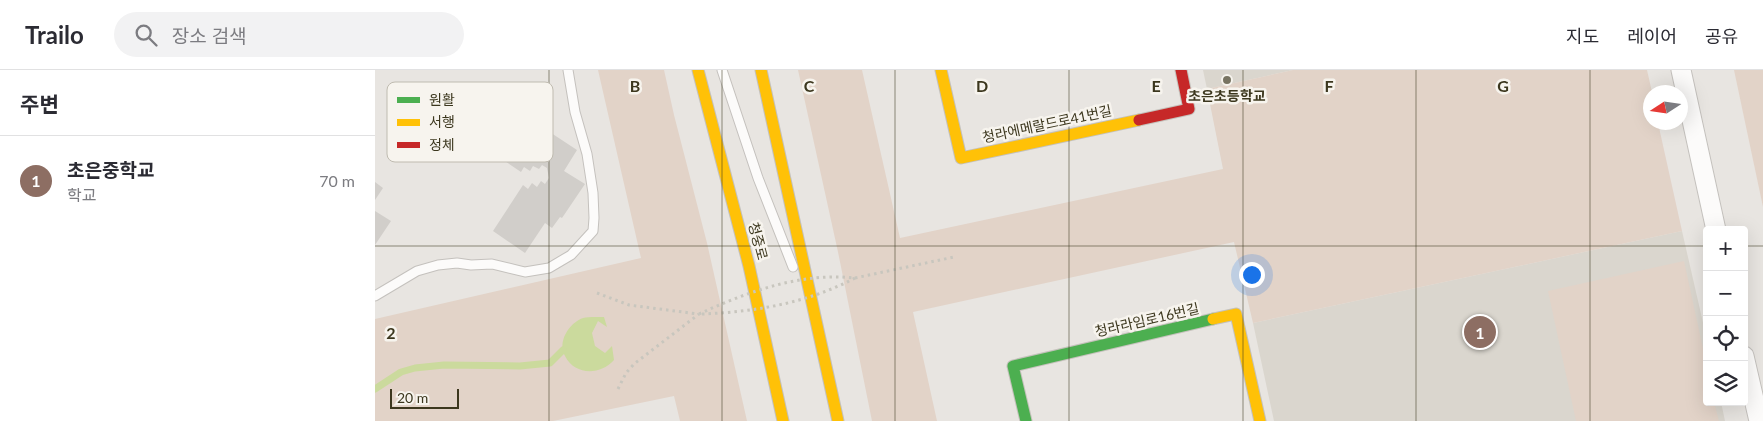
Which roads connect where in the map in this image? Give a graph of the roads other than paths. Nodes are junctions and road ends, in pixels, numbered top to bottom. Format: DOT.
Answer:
graph roads {
  1 [pos="568,70"];
  2 [pos="698,70"];
  3 [pos="722,70"];
  4 [pos="761,70"];
  5 [pos="941,70"];
  6 [pos="1181,70"];
  7 [pos="1681,70"];
  8 [pos="1715,226"];
  9 [pos="375,296"];
  10 [pos="816,321"];
  11 [pos="1745,361"];
  12 [pos="783,421"];
  13 [pos="838,421"];
  14 [pos="1026,421"];
  15 [pos="1259,421"];
  16 [pos="1759,421"];
  1 -- 9 [label="lane"];
  2 -- 12 [label="street, 청중로"];
  3 -- 10 [label="lane"];
  4 -- 10 [label="street"];
  5 -- 6 [label="street, 청라에메랄드로41번길"];
  7 -- 8 [label="street"];
  10 -- 13 [label="street"];
  11 -- 16 [label="street"];
  14 -- 15 [label="street, 청라라임로16번길"];
}
